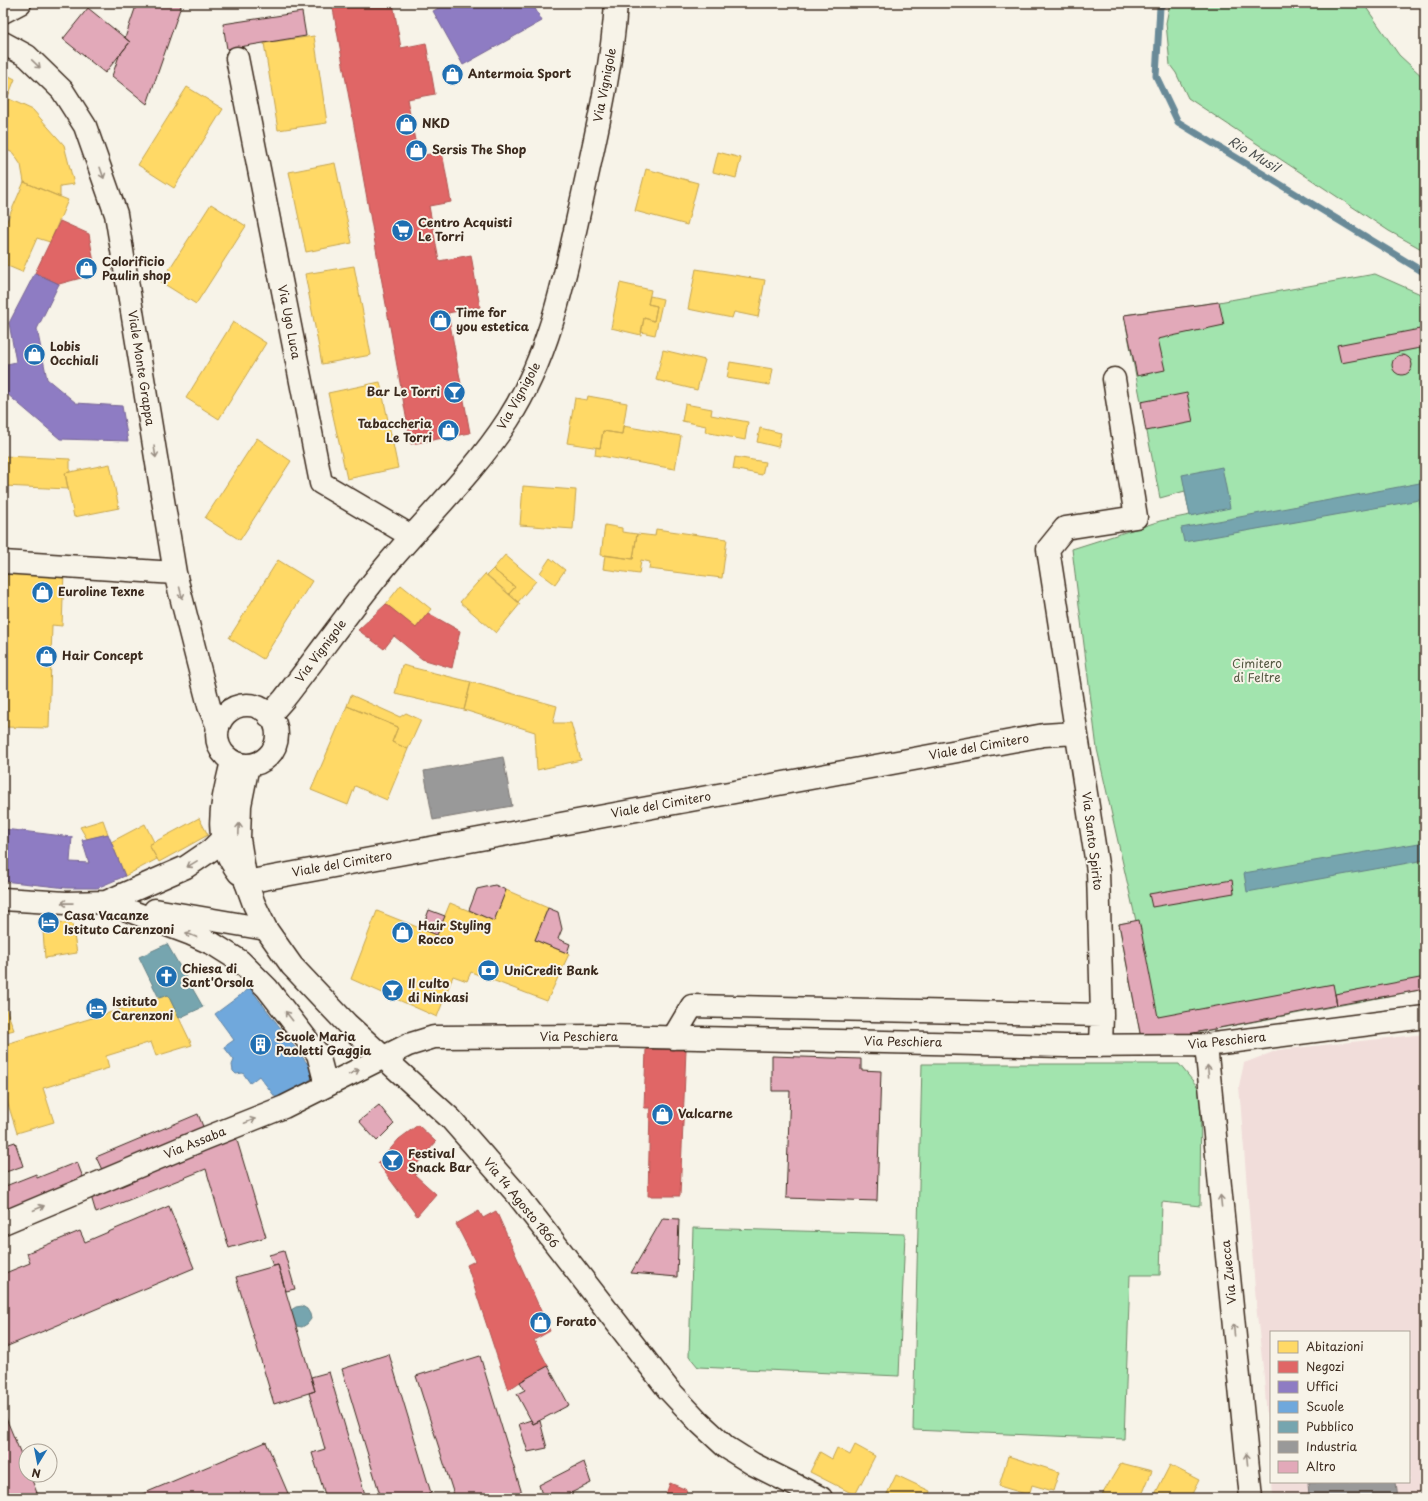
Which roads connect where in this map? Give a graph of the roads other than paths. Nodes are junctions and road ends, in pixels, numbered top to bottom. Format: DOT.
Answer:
graph roads {
  1 [pos="20,3"];
  2 [pos="616,3"];
  3 [pos="3,12"];
  4 [pos="3,43"];
  5 [pos="237,58"];
  6 [pos="1114,379"];
  7 [pos="412,536"];
  8 [pos="3,562"];
  9 [pos="176,573"];
  10 [pos="269,716"];
  11 [pos="218,727"];
  12 [pos="1076,733"];
  13 [pos="240,763"];
  14 [pos="222,839"];
  15 [pos="246,882"];
  16 [pos="3,899"];
  17 [pos="106,902"];
  18 [pos="266,929"];
  19 [pos="1102,1015"];
  20 [pos="1425,1017"];
  21 [pos="673,1038"];
  22 [pos="1206,1045"];
  23 [pos="1101,1046"];
  24 [pos="384,1057"];
  25 [pos="324,1086"];
  26 [pos="3,1223"];
  27 [pos="821,1498"];
  28 [pos="1251,1498"];
  1 -- 3 [label="street"];
  2 -- 7 [label="street, Via Vignigole"];
  4 -- 9 [label="street, Viale Monte Grappa, one-way"];
  5 -- 7 [label="street, Via Ugo Luca"];
  6 -- 12 [label="street, Via Santo Spirito"];
  7 -- 10 [label="street, Via Vignigole"];
  8 -- 9 [label="street"];
  9 -- 11 [label="street, Viale Monte Grappa, one-way"];
  10 -- 11 [label="street"];
  10 -- 13 [label="street"];
  11 -- 13 [label="street"];
  12 -- 15 [label="street, Viale del Cimitero"];
  12 -- 19 [label="street, Via Santo Spirito"];
  13 -- 14 [label="street, Via 14 Agosto 1866"];
  15 -- 13 [label="street, Via 14 Agosto 1866, one-way"];
  14 -- 15 [label="street, Via 14 Agosto 1866"];
  14 -- 17 [label="street, one-way"];
  15 -- 18 [label="street, Via 14 Agosto 1866"];
  17 -- 16 [label="street, one-way"];
  17 -- 18 [label="street"];
  25 -- 17 [label="street, one-way"];
  18 -- 24 [label="street, Via 14 Agosto 1866"];
  19 -- 21 [label="street"];
  19 -- 23 [label="street, Via Santo Spirito"];
  20 -- 22 [label="street, Via Peschiera"];
  21 -- 23 [label="street, Via Peschiera"];
  21 -- 24 [label="street, Via Peschiera"];
  22 -- 23 [label="street, Via Peschiera"];
  28 -- 22 [label="street, Via Zuecca, one-way"];
  25 -- 24 [label="street, Via Assaba, one-way"];
  24 -- 27 [label="street, Via 14 Agosto 1866"];
  26 -- 25 [label="street, Via Assaba, one-way"];
}
